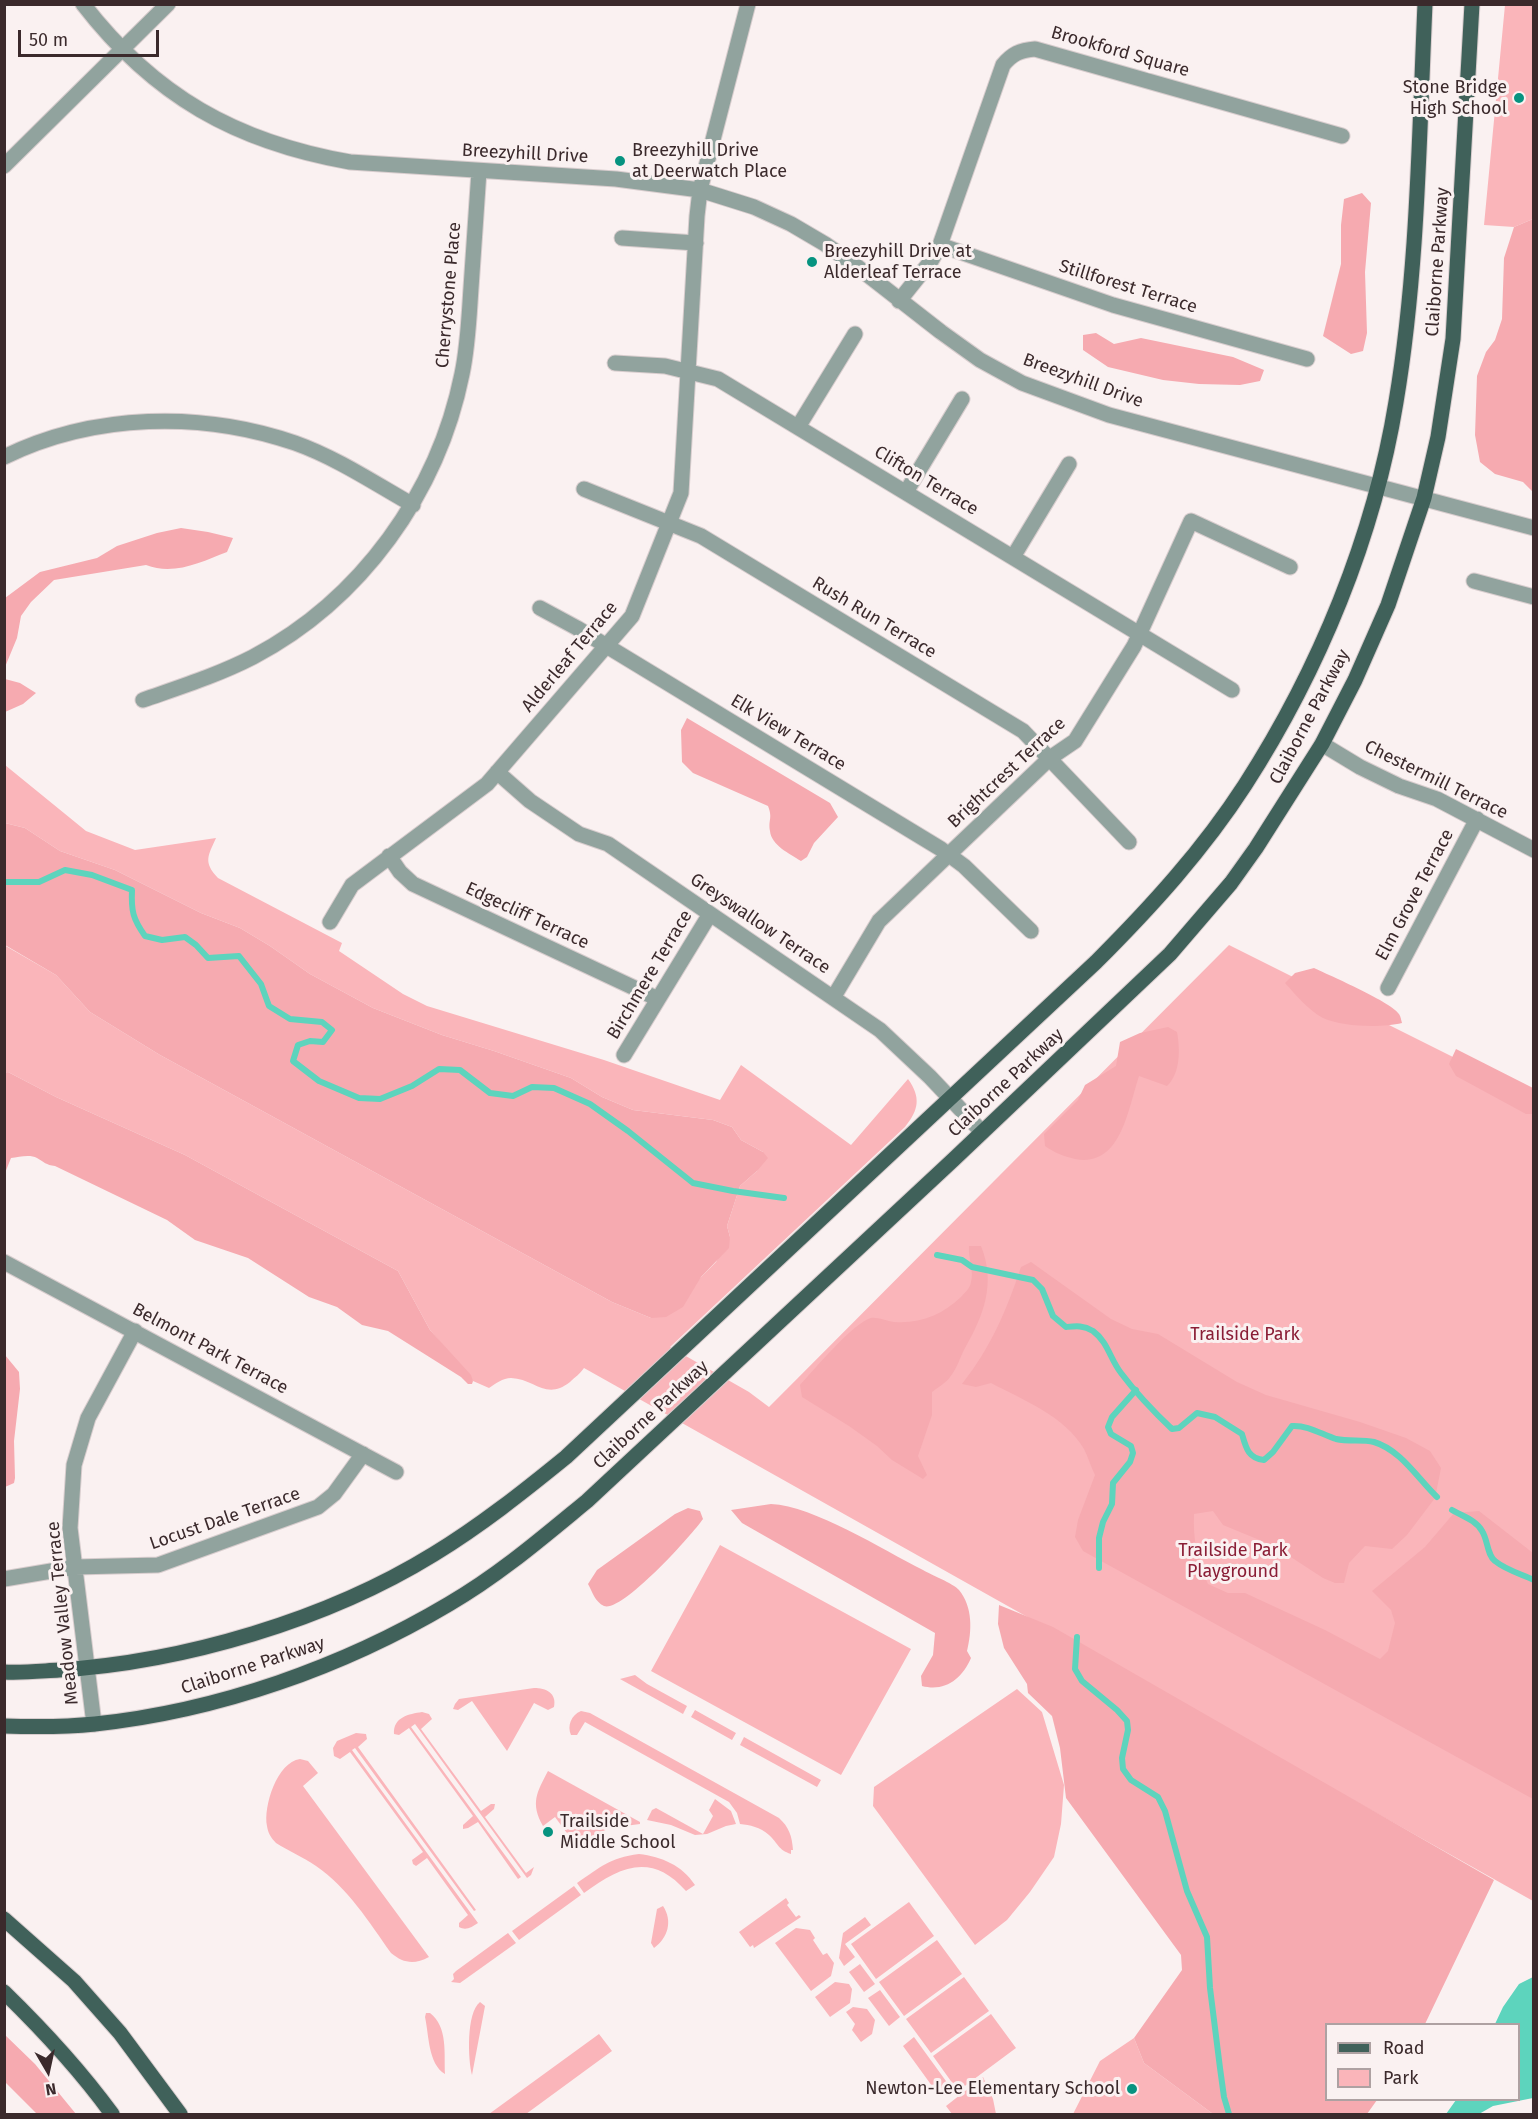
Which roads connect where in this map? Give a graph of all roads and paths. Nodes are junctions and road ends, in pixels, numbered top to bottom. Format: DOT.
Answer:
graph roads {
  1 [pos="83,4"];
  2 [pos="168,4"];
  3 [pos="748,4"];
  4 [pos="1425,4"];
  5 [pos="1472,4"];
  6 [pos="122,51"];
  7 [pos="1341,136"];
  8 [pos="4,166"];
  9 [pos="478,171"];
  10 [pos="700,190"];
  11 [pos="622,238"];
  12 [pos="696,243"];
  13 [pos="940,245"];
  14 [pos="899,301"];
  15 [pos="855,334"];
  16 [pos="1307,359"];
  17 [pos="615,363"];
  18 [pos="689,372"];
  19 [pos="962,399"];
  20 [pos="798,427"];
  21 [pos="4,457"];
  22 [pos="1069,464"];
  23 [pos="1377,486"];
  24 [pos="584,489"];
  25 [pos="906,492"];
  26 [pos="1424,498"];
  27 [pos="412,505"];
  28 [pos="670,524"];
  29 [pos="1533,528"];
  30 [pos="1013,556"];
  31 [pos="1290,567"];
  32 [pos="1474,581"];
  33 [pos="1533,597"];
  34 [pos="540,608"];
  35 [pos="1140,633"];
  36 [pos="607,646"];
  37 [pos="1232,690"];
  38 [pos="143,700"];
  39 [pos="1322,744"];
  40 [pos="1050,758"];
  41 [pos="497,772"];
  42 [pos="1477,819"];
  43 [pos="1129,842"];
  44 [pos="1533,850"];
  45 [pos="949,855"];
  46 [pos="389,856"];
  47 [pos="710,914"];
  48 [pos="330,922"];
  49 [pos="1031,931"];
  50 [pos="1388,988"];
  51 [pos="832,998"];
  52 [pos="658,999"];
  53 [pos="624,1055"];
  54 [pos="949,1099"];
  55 [pos="982,1132"];
  56 [pos="4,1262"];
  57 [pos="135,1330"];
  58 [pos="363,1454"];
  59 [pos="396,1472"];
  60 [pos="75,1567"];
  61 [pos="4,1579"];
  62 [pos="88,1668"];
  63 [pos="4,1672"];
  64 [pos="94,1724"];
  65 [pos="4,1726"];
  66 [pos="4,1919"];
  67 [pos="4,1992"];
  68 [pos="112,2115"];
  69 [pos="180,2115"];
  1 -- 6 [label="street, Breezyhill Drive"];
  2 -- 6 [label="street"];
  3 -- 10 [label="street, Alderleaf Terrace"];
  4 -- 23 [label="main road, Claiborne Parkway"];
  5 -- 26 [label="main road, Claiborne Parkway"];
  6 -- 8 [label="street"];
  6 -- 9 [label="street, Breezyhill Drive"];
  7 -- 13 [label="street, Brookford Square"];
  9 -- 10 [label="street, Breezyhill Drive"];
  9 -- 27 [label="street, Cherrystone Place"];
  10 -- 12 [label="street, Alderleaf Terrace"];
  10 -- 14 [label="street, Breezyhill Drive"];
  11 -- 12 [label="street"];
  12 -- 18 [label="street, Alderleaf Terrace"];
  13 -- 14 [label="street, Brookford Square"];
  13 -- 16 [label="street, Stillforest Terrace"];
  14 -- 23 [label="street, Breezyhill Drive"];
  15 -- 20 [label="street"];
  17 -- 18 [label="street, Clifton Terrace"];
  18 -- 20 [label="street, Clifton Terrace"];
  18 -- 28 [label="street, Alderleaf Terrace"];
  19 -- 25 [label="street"];
  20 -- 25 [label="street, Clifton Terrace"];
  21 -- 27 [label="street"];
  22 -- 30 [label="street"];
  23 -- 26 [label="street, Breezyhill Drive"];
  23 -- 54 [label="main road, Claiborne Parkway"];
  24 -- 28 [label="street, Rush Run Terrace"];
  25 -- 30 [label="street, Clifton Terrace"];
  26 -- 29 [label="street, Breezyhill Drive"];
  26 -- 39 [label="main road, Claiborne Parkway"];
  27 -- 38 [label="street, Cherrystone Place"];
  28 -- 36 [label="street, Alderleaf Terrace"];
  28 -- 40 [label="street, Rush Run Terrace"];
  30 -- 35 [label="street, Clifton Terrace"];
  31 -- 35 [label="street, Brightcrest Terrace"];
  32 -- 33 [label="street"];
  34 -- 36 [label="street, Elk View Terrace"];
  35 -- 37 [label="street, Clifton Terrace"];
  35 -- 40 [label="street, Brightcrest Terrace"];
  36 -- 41 [label="street, Alderleaf Terrace"];
  36 -- 45 [label="street, Elk View Terrace"];
  39 -- 42 [label="street, Chestermill Terrace"];
  39 -- 55 [label="main road, Claiborne Parkway"];
  40 -- 43 [label="street, Rush Run Terrace"];
  40 -- 45 [label="street, Brightcrest Terrace"];
  41 -- 46 [label="street, Alderleaf Terrace"];
  41 -- 47 [label="street, Greyswallow Terrace"];
  42 -- 44 [label="street, Chestermill Terrace"];
  42 -- 50 [label="street, Elm Grove Terrace"];
  45 -- 49 [label="street, Elk View Terrace"];
  45 -- 51 [label="street, Brightcrest Terrace"];
  46 -- 48 [label="street, Alderleaf Terrace"];
  46 -- 52 [label="street, Edgecliff Terrace"];
  47 -- 51 [label="street, Greyswallow Terrace"];
  47 -- 52 [label="street, Birchmere Terrace"];
  51 -- 54 [label="street, Greyswallow Terrace"];
  52 -- 53 [label="street, Birchmere Terrace"];
  54 -- 55 [label="street, Greyswallow Terrace"];
  54 -- 62 [label="main road, Claiborne Parkway"];
  55 -- 64 [label="main road, Claiborne Parkway"];
  56 -- 57 [label="street, Belmont Park Terrace"];
  57 -- 58 [label="street, Belmont Park Terrace"];
  57 -- 60 [label="street, Meadow Valley Terrace"];
  58 -- 59 [label="street, Belmont Park Terrace"];
  58 -- 60 [label="street, Locust Dale Terrace"];
  60 -- 61 [label="street, Locust Dale Terrace"];
  60 -- 62 [label="street, Meadow Valley Terrace"];
  62 -- 63 [label="main road, Claiborne Parkway"];
  62 -- 64 [label="street, Meadow Valley Terrace"];
  64 -- 65 [label="main road, Claiborne Parkway"];
  66 -- 69 [label="main road"];
  67 -- 68 [label="main road"];
}
